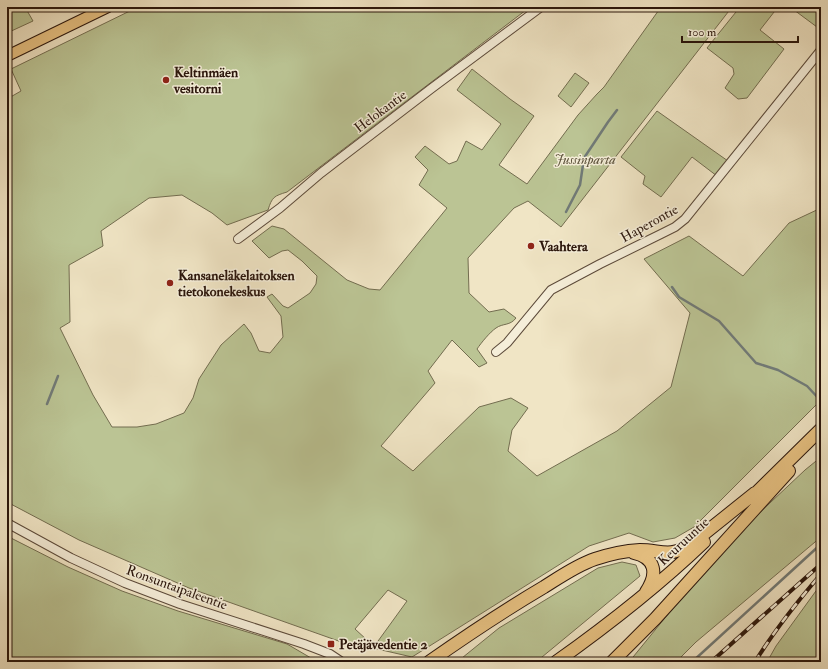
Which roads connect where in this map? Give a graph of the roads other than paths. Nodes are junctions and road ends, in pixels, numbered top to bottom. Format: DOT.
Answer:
graph roads {
  1 [pos="108,7"];
  2 [pos="541,7"];
  3 [pos="821,50"];
  4 [pos="7,56"];
  5 [pos="238,239"];
  6 [pos="496,352"];
  7 [pos="821,429"];
  8 [pos="821,434"];
  9 [pos="756,493"];
  10 [pos="7,524"];
  11 [pos="627,551"];
  12 [pos="642,597"];
  13 [pos="342,662"];
  14 [pos="429,662"];
  15 [pos="556,662"];
  16 [pos="612,662"];
  1 -- 4 [label="main road"];
  2 -- 5 [label="street, Helokantie"];
  3 -- 6 [label="street, Haperontie"];
  7 -- 9 [label="highway, Keuruuntie"];
  8 -- 16 [label="highway"];
  9 -- 11 [label="highway"];
  9 -- 12 [label="highway, Keuruuntie"];
  10 -- 13 [label="street, Ronsuntaipaleentie"];
  11 -- 12 [label="highway"];
  11 -- 14 [label="highway"];
  12 -- 15 [label="highway, Keuruuntie"];
}
